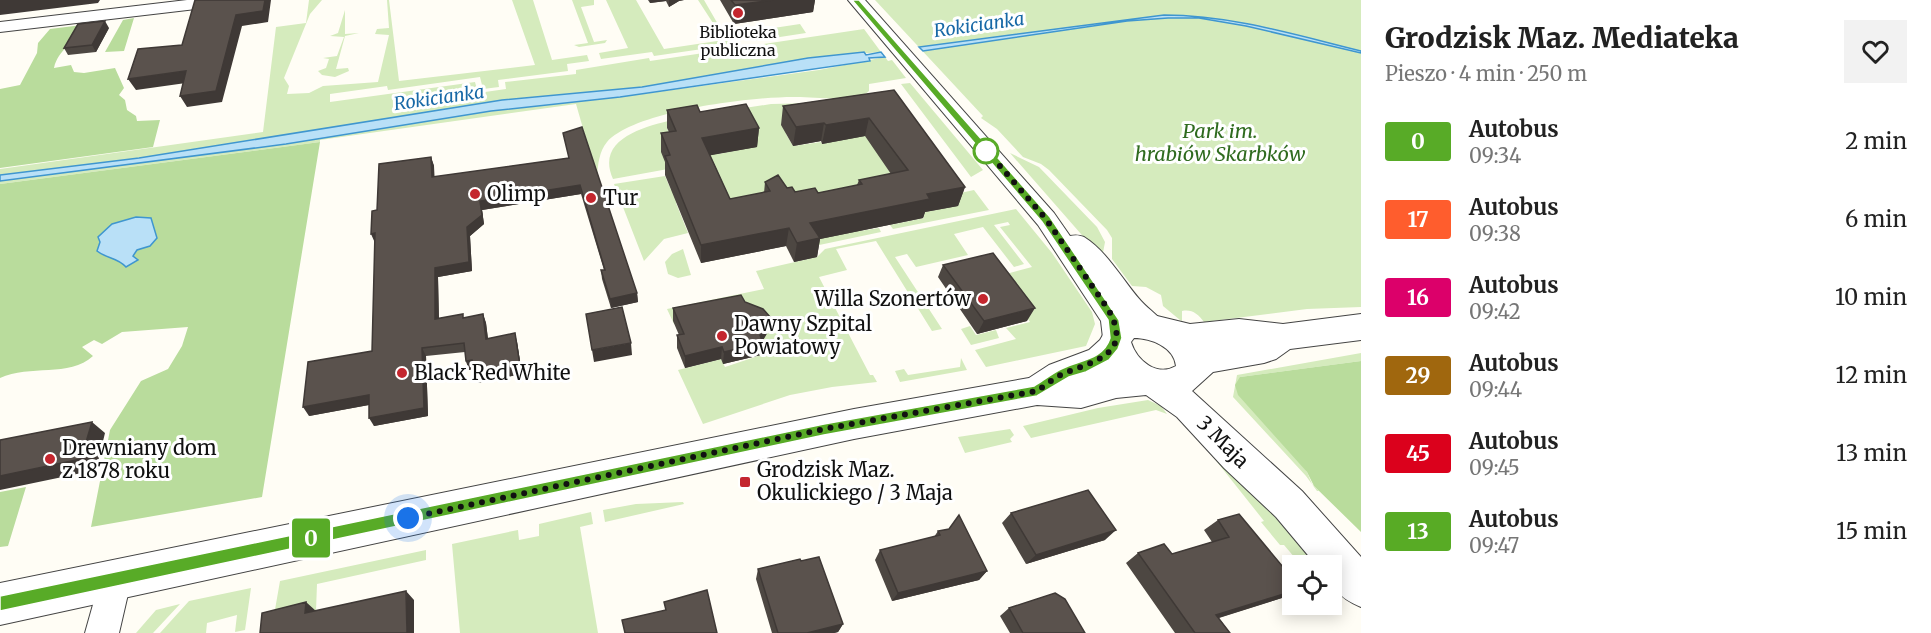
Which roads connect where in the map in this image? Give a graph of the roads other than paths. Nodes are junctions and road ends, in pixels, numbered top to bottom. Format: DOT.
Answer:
graph roads {
  1 [pos="230,0"];
  2 [pos="856,0"];
  3 [pos="0,27"];
  4 [pos="1046,219"];
  5 [pos="1361,327"];
  6 [pos="1158,329"];
  7 [pos="1283,337"];
  8 [pos="1116,340"];
  9 [pos="1193,369"];
  10 [pos="1152,382"];
  11 [pos="1037,391"];
  12 [pos="1289,504"];
  13 [pos="115,581"];
  14 [pos="1361,587"];
  15 [pos="0,604"];
  16 [pos="102,633"];
  1 -- 3 [label="street"];
  2 -- 4 [label="street"];
  4 -- 6 [label="street"];
  4 -- 8 [label="street"];
  5 -- 7 [label="street"];
  6 -- 7 [label="street"];
  6 -- 8 [label="street"];
  6 -- 9 [label="street"];
  7 -- 9 [label="street"];
  8 -- 10 [label="street"];
  8 -- 11 [label="street"];
  9 -- 10 [label="street"];
  9 -- 12 [label="street, 3 Maja"];
  10 -- 11 [label="street"];
  10 -- 12 [label="street, 3 Maja"];
  11 -- 13 [label="street"];
  12 -- 14 [label="street, 3 Maja"];
  13 -- 15 [label="street"];
  13 -- 16 [label="street"];
}
